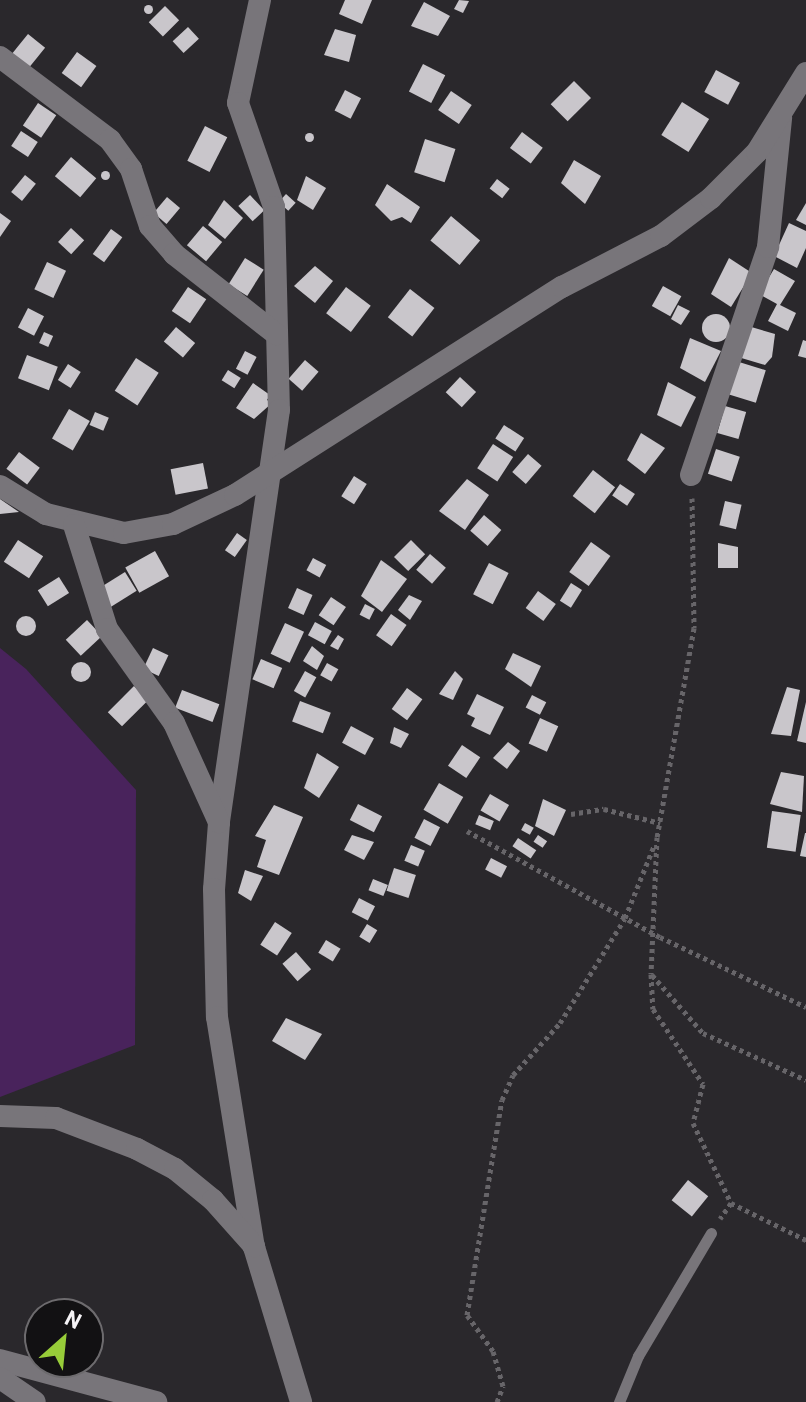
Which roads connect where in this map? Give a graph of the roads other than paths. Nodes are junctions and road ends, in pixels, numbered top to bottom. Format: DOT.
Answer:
graph roads {
  1 [pos="260,0"];
  2 [pos="0,57"];
  3 [pos="806,73"];
  4 [pos="782,113"];
  5 [pos="276,334"];
  6 [pos="271,470"];
  7 [pos="691,475"];
  8 [pos="0,486"];
  9 [pos="74,525"];
  10 [pos="219,823"];
  11 [pos="0,1116"];
  12 [pos="711,1233"];
  13 [pos="254,1247"];
  14 [pos="0,1360"];
  15 [pos="0,1378"];
  16 [pos="35,1402"];
  17 [pos="156,1402"];
  18 [pos="301,1402"];
  19 [pos="619,1402"];
  1 -- 5 [label="street"];
  2 -- 5 [label="street"];
  3 -- 4 [label="street"];
  4 -- 6 [label="street"];
  4 -- 7 [label="street"];
  5 -- 6 [label="street"];
  6 -- 9 [label="street"];
  6 -- 10 [label="street"];
  8 -- 9 [label="street"];
  9 -- 10 [label="street"];
  10 -- 13 [label="street"];
  11 -- 13 [label="street"];
  12 -- 19 [label="lane"];
  13 -- 18 [label="street"];
  14 -- 17 [label="street"];
  15 -- 16 [label="street"];
}
